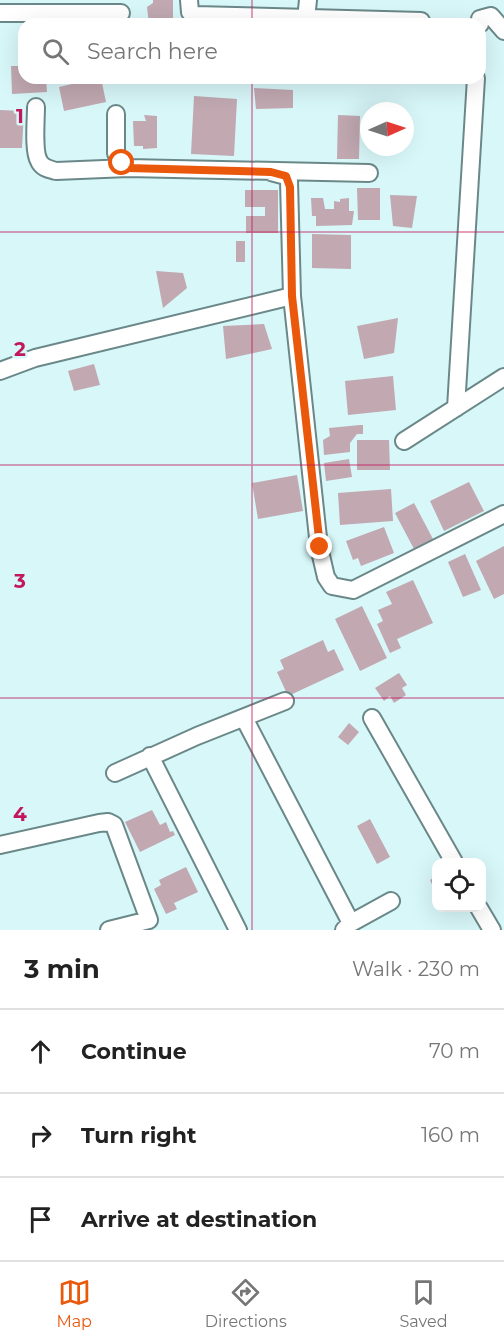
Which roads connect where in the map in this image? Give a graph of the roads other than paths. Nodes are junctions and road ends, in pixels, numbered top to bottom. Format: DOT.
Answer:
graph roads {
  1 [pos="189,0"];
  2 [pos="308,0"];
  3 [pos="52,6"];
  4 [pos="0,13"];
  5 [pos="121,13"];
  6 [pos="278,18"];
  7 [pos="306,18"];
  8 [pos="480,18"];
  9 [pos="504,31"];
  10 [pos="476,84"];
  11 [pos="36,107"];
  12 [pos="116,114"];
  13 [pos="128,168"];
  14 [pos="271,172"];
  15 [pos="369,173"];
  16 [pos="292,296"];
  17 [pos="0,371"];
  18 [pos="504,377"];
  19 [pos="456,408"];
  20 [pos="404,441"];
  21 [pos="504,514"];
  22 [pos="285,701"];
  23 [pos="243,718"];
  24 [pos="372,718"];
  25 [pos="150,756"];
  26 [pos="115,773"];
  27 [pos="0,845"];
  28 [pos="452,858"];
  29 [pos="391,901"];
  30 [pos="481,912"];
  31 [pos="348,926"];
  32 [pos="109,930"];
  33 [pos="238,930"];
  34 [pos="492,930"];
  1 -- 6 [label="street"];
  2 -- 7 [label="street"];
  3 -- 4 [label="street"];
  3 -- 5 [label="street"];
  8 -- 9 [label="street"];
  10 -- 19 [label="street"];
  11 -- 13 [label="street"];
  12 -- 13 [label="street"];
  13 -- 14 [label="street"];
  14 -- 15 [label="street"];
  14 -- 16 [label="street"];
  16 -- 17 [label="street"];
  16 -- 21 [label="street"];
  18 -- 19 [label="street"];
  19 -- 20 [label="street"];
  22 -- 23 [label="street"];
  23 -- 25 [label="street"];
  23 -- 31 [label="street"];
  24 -- 28 [label="street"];
  25 -- 26 [label="street"];
  25 -- 33 [label="street"];
  27 -- 32 [label="street"];
  29 -- 31 [label="street"];
  30 -- 34 [label="street"];
}
